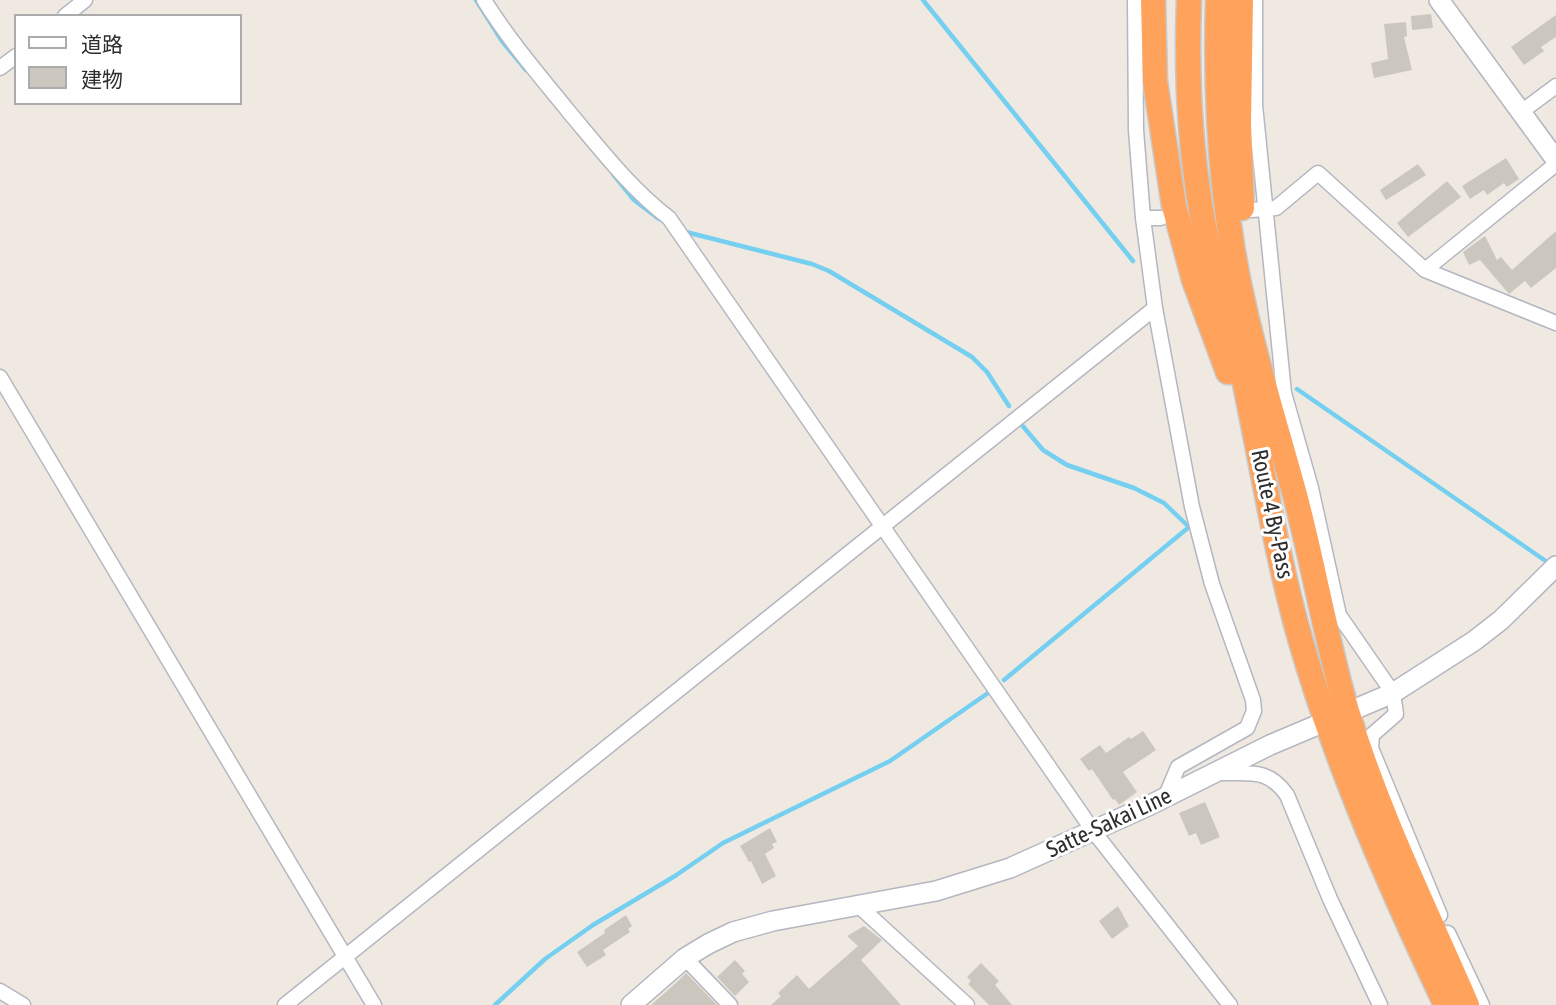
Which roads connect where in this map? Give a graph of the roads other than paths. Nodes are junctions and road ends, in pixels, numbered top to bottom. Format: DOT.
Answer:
graph roads {
  1 [pos="85,0"];
  2 [pos="484,0"];
  3 [pos="1135,0"];
  4 [pos="1153,0"];
  5 [pos="1189,0"];
  6 [pos="1218,0"];
  7 [pos="1241,0"];
  8 [pos="1255,0"];
  9 [pos="1439,0"];
  10 [pos="68,14"];
  11 [pos="1556,86"];
  12 [pos="1521,112"];
  13 [pos="1556,162"];
  14 [pos="1259,209"];
  15 [pos="1143,218"];
  16 [pos="1161,218"];
  17 [pos="1425,270"];
  18 [pos="1155,308"];
  19 [pos="1556,323"];
  20 [pos="0,377"];
  21 [pos="1265,386"];
  22 [pos="1258,451"];
  23 [pos="881,526"];
  24 [pos="1552,570"];
  25 [pos="1393,693"];
  26 [pos="1337,716"];
  27 [pos="1212,773"];
  28 [pos="1165,798"];
  29 [pos="1094,832"];
  30 [pos="859,906"];
  31 [pos="345,957"];
  32 [pos="685,958"];
  33 [pos="0,991"];
  34 [pos="23,1005"];
  35 [pos="285,1005"];
  36 [pos="374,1005"];
  37 [pos="631,1005"];
  38 [pos="730,1005"];
  39 [pos="967,1005"];
  40 [pos="1230,1005"];
  41 [pos="1380,1005"];
  42 [pos="1446,1005"];
  43 [pos="1467,1005"];
  44 [pos="1482,1005"];
  1 -- 10 [label="street"];
  2 -- 23 [label="street"];
  3 -- 15 [label="street"];
  4 -- 22 [label="highway"];
  5 -- 22 [label="highway, Route 4 By-Pass"];
  6 -- 21 [label="highway, Route 4 By-Pass"];
  7 -- 21 [label="highway"];
  8 -- 14 [label="street"];
  9 -- 12 [label="main road"];
  11 -- 12 [label="street"];
  12 -- 13 [label="main road"];
  13 -- 17 [label="street"];
  14 -- 17 [label="street"];
  14 -- 25 [label="street"];
  15 -- 16 [label="street"];
  15 -- 18 [label="street"];
  17 -- 19 [label="street"];
  18 -- 23 [label="street"];
  18 -- 28 [label="street"];
  20 -- 31 [label="street"];
  21 -- 26 [label="highway, Route 4 By-Pass"];
  22 -- 26 [label="highway, Route 4 By-Pass"];
  23 -- 29 [label="street"];
  23 -- 31 [label="street"];
  24 -- 25 [label="main road, Satte-Sakai Line"];
  25 -- 26 [label="main road, Satte-Sakai Line"];
  25 -- 44 [label="street"];
  26 -- 27 [label="main road, Satte-Sakai Line"];
  26 -- 42 [label="highway, Route 4 By-Pass"];
  26 -- 43 [label="highway, Route 4 By-Pass"];
  27 -- 28 [label="main road, Satte-Sakai Line"];
  27 -- 41 [label="street"];
  28 -- 29 [label="main road, Satte-Sakai Line"];
  29 -- 30 [label="main road, Satte-Sakai Line"];
  29 -- 40 [label="street"];
  30 -- 32 [label="main road, Satte-Sakai Line"];
  30 -- 39 [label="street"];
  31 -- 35 [label="street"];
  31 -- 36 [label="street"];
  32 -- 37 [label="main road, Satte-Sakai Line"];
  32 -- 38 [label="street"];
  33 -- 34 [label="street"];
}
